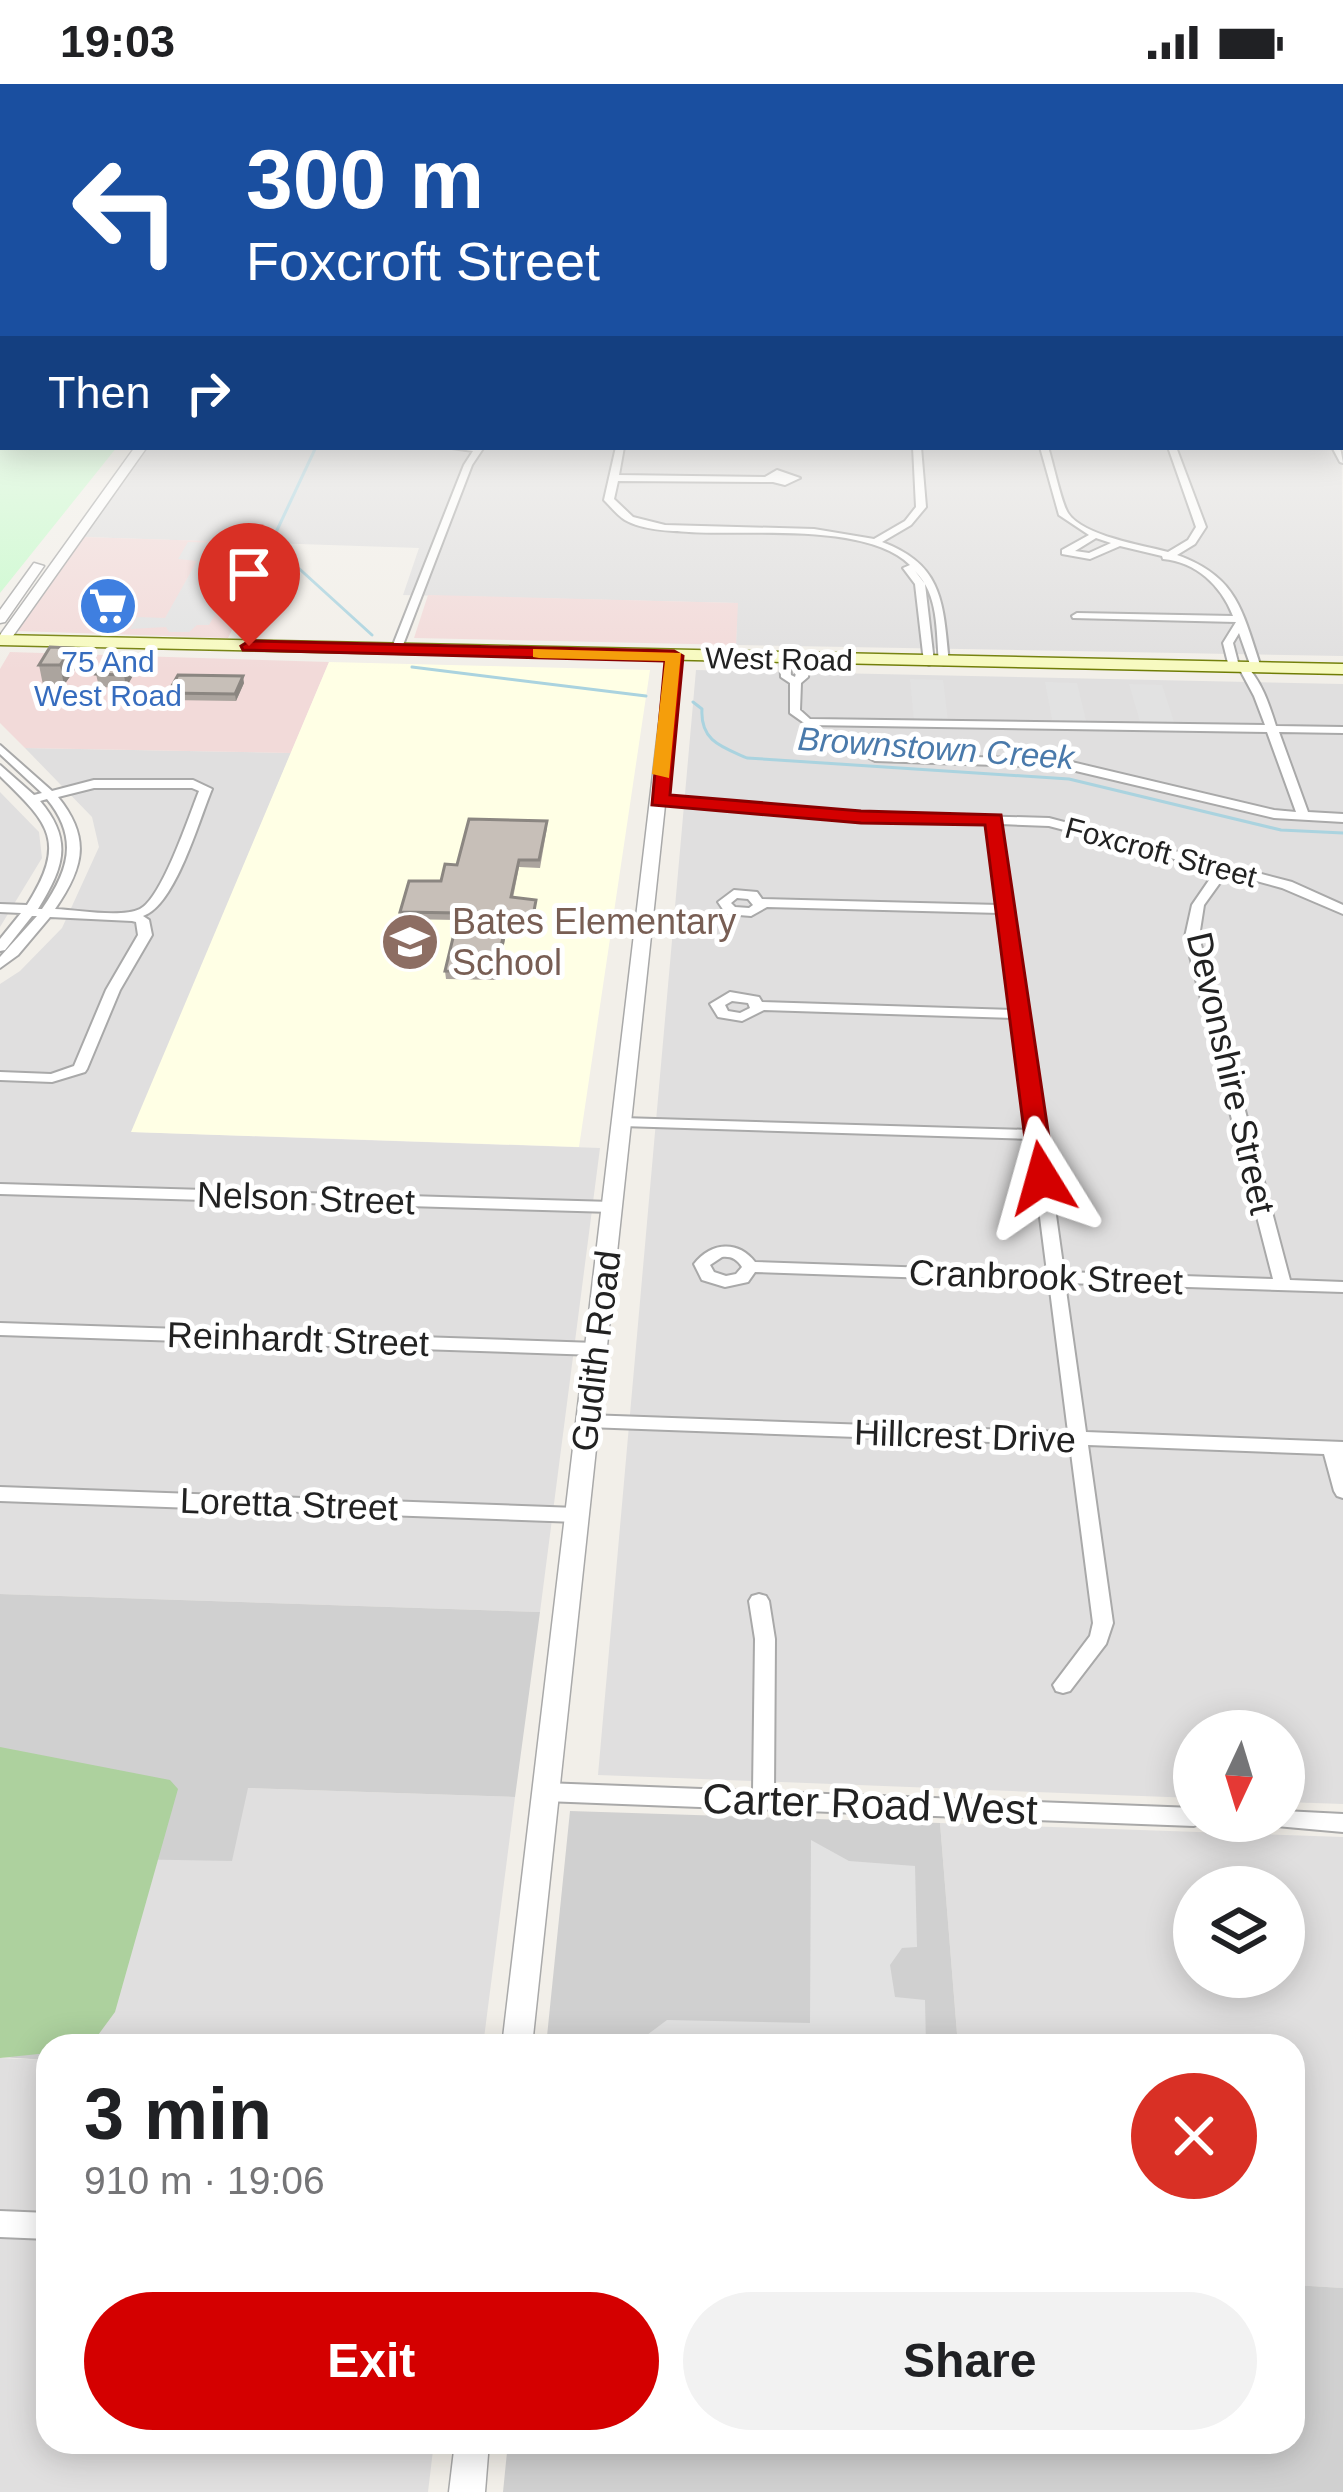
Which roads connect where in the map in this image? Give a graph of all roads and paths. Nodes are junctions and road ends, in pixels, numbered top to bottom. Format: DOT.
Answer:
graph roads {
  1 [pos="124,450"];
  2 [pos="140,450"];
  3 [pos="478,450"];
  4 [pos="619,450"];
  5 [pos="917,450"];
  6 [pos="1045,450"];
  7 [pos="1173,450"];
  8 [pos="613,478"];
  9 [pos="770,480"];
  10 [pos="68,527"];
  11 [pos="84,527"];
  12 [pos="1096,536"];
  13 [pos="874,542"];
  14 [pos="1118,543"];
  15 [pos="1166,557"];
  16 [pos="24,586"];
  17 [pos="42,586"];
  18 [pos="26,608"];
  19 [pos="4,613"];
  20 [pos="1077,616"];
  21 [pos="1238,623"];
  22 [pos="1,642"];
  23 [pos="396,650"];
  24 [pos="674,656"];
  25 [pos="785,659"];
  26 [pos="805,659"];
  27 [pos="937,662"];
  28 [pos="1247,667"];
  29 [pos="1343,669"];
  30 [pos="796,682"];
  31 [pos="937,727"];
  32 [pos="1271,729"];
  33 [pos="1343,730"];
  34 [pos="0,748"];
  35 [pos="875,758"];
  36 [pos="940,759"];
  37 [pos="0,769"];
  38 [pos="47,795"];
  39 [pos="30,800"];
  40 [pos="658,806"];
  41 [pos="1304,817"];
  42 [pos="1343,818"];
  43 [pos="994,819"];
  44 [pos="1224,868"];
  45 [pos="762,903"];
  46 [pos="1006,909"];
  47 [pos="1343,910"];
  48 [pos="0,912"];
  49 [pos="27,913"];
  50 [pos="46,913"];
  51 [pos="126,916"];
  52 [pos="0,947"];
  53 [pos="0,964"];
  54 [pos="758,1006"];
  55 [pos="1020,1014"];
  56 [pos="0,1076"];
  57 [pos="622,1122"];
  58 [pos="1036,1135"];
  59 [pos="0,1189"];
  60 [pos="612,1207"];
  61 [pos="750,1267"];
  62 [pos="1056,1277"];
  63 [pos="1283,1285"];
  64 [pos="1343,1287"];
  65 [pos="0,1329"];
  66 [pos="596,1348"];
  67 [pos="587,1421"];
  68 [pos="1079,1440"];
  69 [pos="1337,1448"];
  70 [pos="1343,1491"];
  71 [pos="0,1494"];
  72 [pos="577,1515"];
  73 [pos="759,1601"];
  74 [pos="1063,1685"];
  75 [pos="545,1792"];
  76 [pos="763,1801"];
  77 [pos="1173,1816"];
  78 [pos="1305,1821"];
  79 [pos="1343,1822"];
  80 [pos="518,2034"];
  81 [pos="0,2224"];
  82 [pos="36,2226"];
  83 [pos="471,2454"];
  84 [pos="466,2492"];
  1 -- 10 [label="street"];
  2 -- 11 [label="street"];
  3 -- 23 [label="street"];
  4 -- 8 [label="street"];
  5 -- 13 [label="street"];
  6 -- 12 [label="street"];
  7 -- 15 [label="street"];
  8 -- 9 [label="street"];
  8 -- 13 [label="street"];
  10 -- 11 [label="street"];
  10 -- 16 [label="street"];
  11 -- 17 [label="street"];
  12 -- 14 [label="street"];
  12 -- 14 [label="street"];
  13 -- 27 [label="street"];
  14 -- 15 [label="street"];
  15 -- 21 [label="street"];
  16 -- 17 [label="street"];
  16 -- 19 [label="street"];
  17 -- 18 [label="street"];
  18 -- 19 [label="street"];
  18 -- 22 [label="street"];
  20 -- 21 [label="street"];
  21 -- 28 [label="street"];
  21 -- 28 [label="street"];
  22 -- 23 [label="main road, West Road"];
  23 -- 24 [label="main road, West Road"];
  24 -- 25 [label="main road, West Road"];
  24 -- 40 [label="street, Gudith Road"];
  25 -- 26 [label="main road, West Road"];
  25 -- 30 [label="street"];
  26 -- 27 [label="main road, West Road"];
  26 -- 30 [label="street"];
  27 -- 28 [label="main road, West Road"];
  28 -- 29 [label="main road, West Road"];
  28 -- 32 [label="street"];
  30 -- 31 [label="street"];
  31 -- 32 [label="street"];
  31 -- 36 [label="street"];
  32 -- 33 [label="street"];
  32 -- 41 [label="street"];
  34 -- 38 [label="street"];
  35 -- 36 [label="street"];
  36 -- 41 [label="street"];
  37 -- 39 [label="street"];
  38 -- 39 [label="street"];
  38 -- 50 [label="street"];
  38 -- 51 [label="street"];
  39 -- 49 [label="street"];
  40 -- 43 [label="street, Foxcroft Street"];
  40 -- 57 [label="street, Gudith Road"];
  41 -- 42 [label="street"];
  43 -- 44 [label="street, Foxcroft Street"];
  43 -- 46 [label="street"];
  44 -- 47 [label="street, Foxcroft Street"];
  44 -- 63 [label="street, Devonshire Street"];
  45 -- 46 [label="street"];
  46 -- 55 [label="street"];
  48 -- 49 [label="street"];
  49 -- 50 [label="street"];
  49 -- 52 [label="street"];
  50 -- 51 [label="street"];
  50 -- 53 [label="street"];
  51 -- 56 [label="street"];
  54 -- 55 [label="street"];
  55 -- 58 [label="street"];
  57 -- 58 [label="street"];
  57 -- 60 [label="street, Gudith Road"];
  58 -- 62 [label="street"];
  59 -- 60 [label="street, Nelson Street"];
  60 -- 66 [label="street, Gudith Road"];
  61 -- 62 [label="street, Cranbrook Street"];
  62 -- 63 [label="street, Cranbrook Street"];
  62 -- 68 [label="street"];
  63 -- 64 [label="street, Cranbrook Street"];
  65 -- 66 [label="street, Reinhardt Street"];
  66 -- 67 [label="street, Gudith Road"];
  67 -- 68 [label="street, Hillcrest Drive"];
  67 -- 72 [label="street, Gudith Road"];
  68 -- 69 [label="street, Hillcrest Drive"];
  68 -- 74 [label="street"];
  69 -- 70 [label="street"];
  71 -- 72 [label="street, Loretta Street"];
  72 -- 75 [label="street, Gudith Road"];
  73 -- 76 [label="street"];
  75 -- 76 [label="street, Carter Road West"];
  75 -- 80 [label="street, Gudith Road"];
  76 -- 77 [label="street, Carter Road West"];
  78 -- 79 [label="street"];
  81 -- 82 [label="street"];
  83 -- 84 [label="street"];
}
